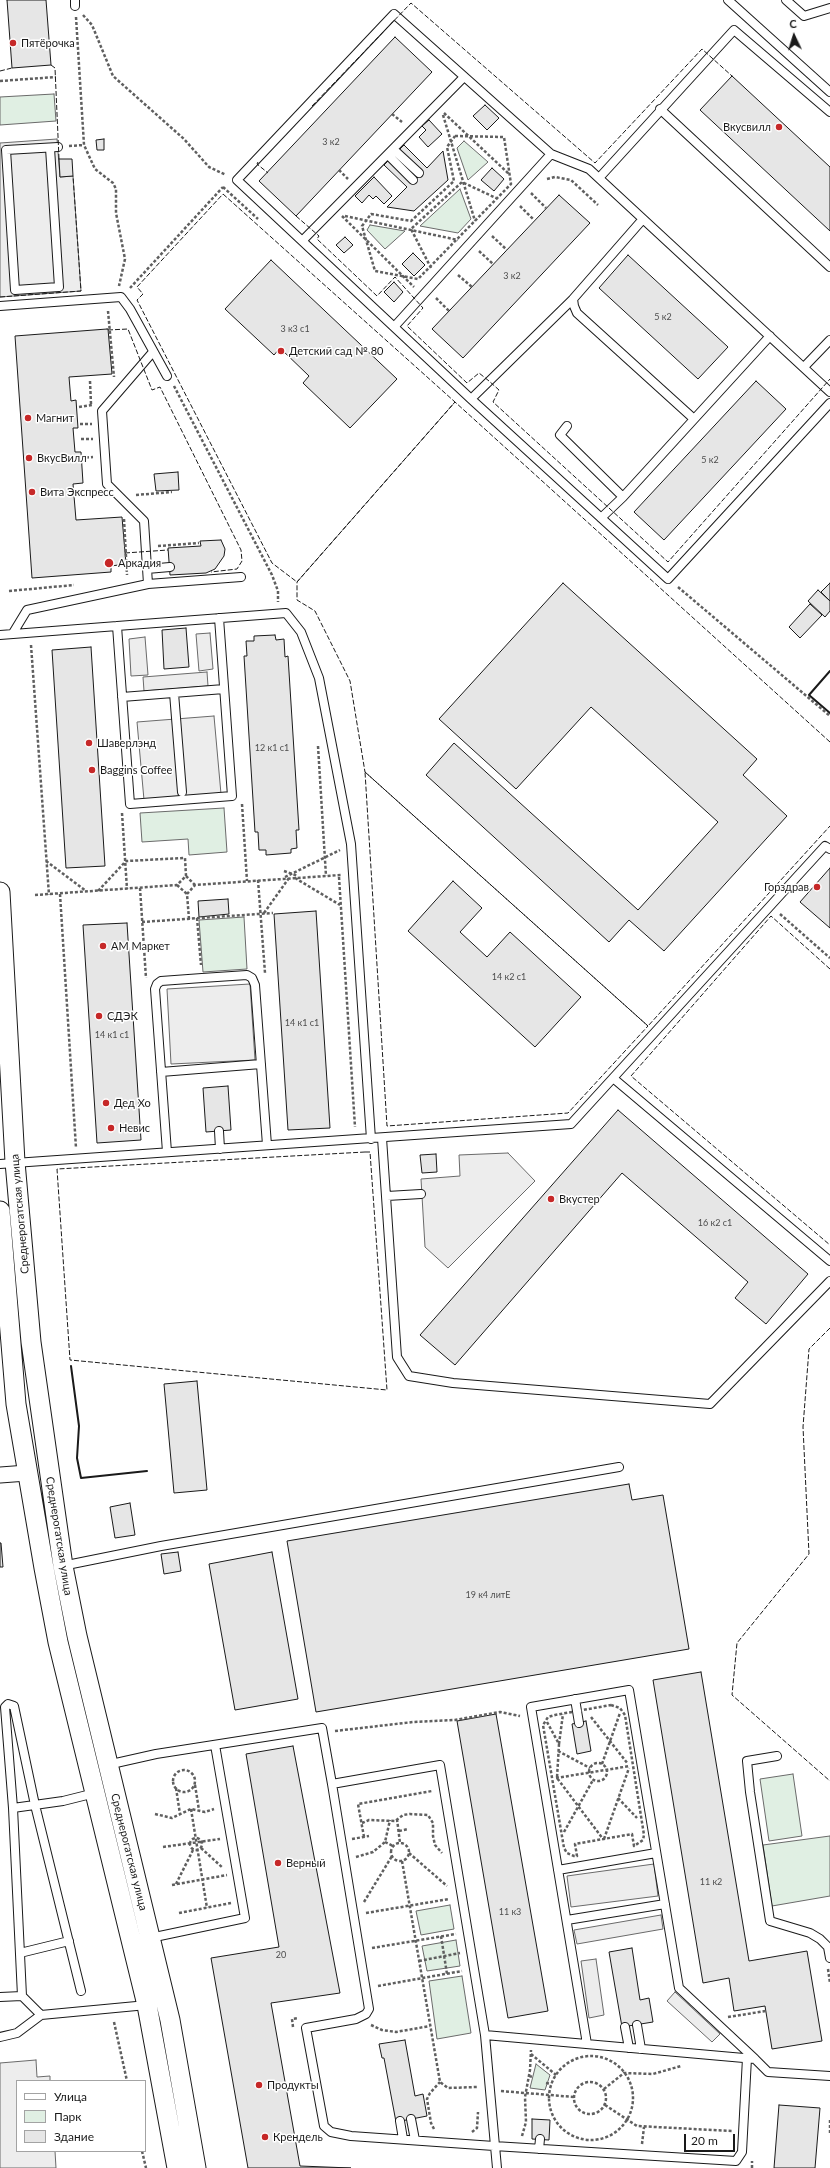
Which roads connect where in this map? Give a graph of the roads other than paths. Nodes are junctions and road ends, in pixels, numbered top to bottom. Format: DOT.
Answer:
graph roads {
  1 [pos="728,0"];
  2 [pos="786,0"];
  3 [pos="830,8"];
  4 [pos="464,77"];
  5 [pos="830,92"];
  6 [pos="660,109"];
  7 [pos="830,112"];
  8 [pos="54,147"];
  9 [pos="390,152"];
  10 [pos="551,154"];
  11 [pos="419,173"];
  12 [pos="599,178"];
  13 [pos="413,180"];
  14 [pos="643,219"];
  15 [pos="303,240"];
  16 [pos="830,267"];
  17 [pos="573,298"];
  18 [pos="0,306"];
  19 [pos="394,327"];
  20 [pos="770,336"];
  21 [pos="830,340"];
  22 [pos="152,353"];
  23 [pos="804,367"];
  24 [pos="167,376"];
  25 [pos="830,392"];
  26 [pos="470,399"];
  27 [pos="830,403"];
  28 [pos="694,418"];
  29 [pos="567,426"];
  30 [pos="623,497"];
  31 [pos="601,518"];
  32 [pos="170,567"];
  33 [pos="147,569"];
  34 [pos="241,577"];
  35 [pos="148,584"];
  36 [pos="219,618"];
  37 [pos="117,626"];
  38 [pos="13,634"];
  39 [pos="0,635"];
  40 [pos="224,689"];
  41 [pos="174,693"];
  42 [pos="122,697"];
  43 [pos="182,792"];
  44 [pos="828,845"];
  45 [pos="0,892"];
  46 [pos="261,1064"];
  47 [pos="161,1072"];
  48 [pos="613,1078"];
  49 [pos="219,1131"];
  50 [pos="382,1138"];
  51 [pos="371,1139"];
  52 [pos="267,1145"];
  53 [pos="220,1149"];
  54 [pos="167,1152"];
  55 [pos="7,1163"];
  56 [pos="421,1194"];
  57 [pos="387,1196"];
  58 [pos="0,1211"];
  59 [pos="830,1261"];
  60 [pos="830,1281"];
  61 [pos="619,1467"];
  62 [pos="27,1473"];
  63 [pos="0,1475"];
  64 [pos="63,1566"];
  65 [pos="44,1568"];
  66 [pos="575,1699"];
  67 [pos="579,1723"];
  68 [pos="3,1726"];
  69 [pos="215,1745"];
  70 [pos="777,1756"];
  71 [pos="98,1767"];
  72 [pos="332,1784"];
  73 [pos="104,1791"];
  74 [pos="35,1805"];
  75 [pos="13,1808"];
  76 [pos="656,1853"];
  77 [pos="558,1870"];
  78 [pos="665,1904"];
  79 [pos="567,1920"];
  80 [pos="69,1940"];
  81 [pos="141,1940"];
  82 [pos="20,1953"];
  83 [pos="830,1958"];
  84 [pos="81,1991"];
  85 [pos="22,1996"];
  86 [pos="0,1997"];
  87 [pos="156,2003"];
  88 [pos="41,2016"];
  89 [pos="637,2025"];
  90 [pos="625,2027"];
  91 [pos="485,2035"];
  92 [pos="0,2037"];
  93 [pos="587,2044"];
  94 [pos="629,2048"];
  95 [pos="641,2049"];
  96 [pos="751,2059"];
  97 [pos="830,2076"];
  98 [pos="411,2119"];
  99 [pos="400,2121"];
  100 [pos="403,2139"];
  101 [pos="415,2140"];
  102 [pos="494,2146"];
  103 [pos="177,2168"];
  104 [pos="196,2168"];
  105 [pos="497,2168"];
  1 -- 5 [label="lane"];
  2 -- 3 [label="lane"];
  4 -- 9 [label="lane"];
  4 -- 10 [label="lane"];
  4 -- 15 [label="lane"];
  6 -- 7 [label="lane"];
  6 -- 12 [label="lane"];
  6 -- 16 [label="lane"];
  8 -- 8 [label="lane"];
  9 -- 11 [label="lane"];
  9 -- 13 [label="lane"];
  9 -- 15 [label="lane"];
  10 -- 12 [label="lane"];
  10 -- 19 [label="lane"];
  12 -- 14 [label="lane"];
  14 -- 17 [label="lane"];
  14 -- 20 [label="lane"];
  15 -- 19 [label="lane"];
  17 -- 26 [label="lane"];
  17 -- 28 [label="lane"];
  18 -- 22 [label="lane"];
  19 -- 26 [label="lane"];
  20 -- 23 [label="lane"];
  20 -- 28 [label="lane"];
  21 -- 23 [label="lane"];
  22 -- 24 [label="lane"];
  22 -- 33 [label="lane"];
  23 -- 25 [label="lane"];
  26 -- 31 [label="lane"];
  27 -- 31 [label="lane"];
  28 -- 30 [label="lane"];
  29 -- 30 [label="lane"];
  30 -- 31 [label="lane"];
  32 -- 33 [label="lane"];
  33 -- 35 [label="lane"];
  34 -- 35 [label="lane"];
  35 -- 38 [label="lane"];
  36 -- 37 [label="lane"];
  36 -- 40 [label="lane"];
  36 -- 51 [label="lane"];
  37 -- 38 [label="lane"];
  37 -- 42 [label="lane"];
  38 -- 39 [label="lane"];
  40 -- 41 [label="lane"];
  40 -- 42 [label="lane"];
  41 -- 42 [label="lane"];
  41 -- 43 [label="lane"];
  44 -- 48 [label="lane"];
  45 -- 55 [label="street, Среднерогатская улица"];
  46 -- 47 [label="lane"];
  46 -- 47 [label="lane"];
  46 -- 52 [label="lane"];
  47 -- 54 [label="lane"];
  48 -- 50 [label="lane"];
  48 -- 59 [label="lane"];
  49 -- 53 [label="lane"];
  50 -- 51 [label="lane"];
  50 -- 57 [label="lane"];
  51 -- 52 [label="lane"];
  52 -- 53 [label="lane"];
  53 -- 54 [label="lane"];
  54 -- 55 [label="lane"];
  55 -- 64 [label="street, Среднерогатская улица"];
  56 -- 57 [label="lane"];
  57 -- 60 [label="lane"];
  58 -- 62 [label="street, Среднерогатская улица"];
  61 -- 64 [label="lane"];
  62 -- 63 [label="street"];
  62 -- 65 [label="street, Среднерогатская улица"];
  64 -- 65 [label="lane"];
  64 -- 71 [label="street, Среднерогатская улица"];
  65 -- 71 [label="street, Среднерогатская улица"];
  66 -- 67 [label="lane"];
  66 -- 76 [label="lane"];
  66 -- 77 [label="lane"];
  68 -- 74 [label="lane"];
  68 -- 75 [label="lane"];
  69 -- 71 [label="lane"];
  69 -- 72 [label="lane"];
  69 -- 81 [label="lane"];
  70 -- 83 [label="lane"];
  71 -- 73 [label="street, Среднерогатская улица"];
  72 -- 91 [label="lane"];
  72 -- 100 [label="lane"];
  73 -- 74 [label="lane"];
  73 -- 81 [label="street, Среднерогатская улица"];
  74 -- 75 [label="lane"];
  74 -- 80 [label="lane"];
  75 -- 82 [label="lane"];
  76 -- 77 [label="lane"];
  76 -- 78 [label="lane"];
  77 -- 79 [label="lane"];
  78 -- 79 [label="lane"];
  78 -- 96 [label="lane"];
  79 -- 93 [label="lane"];
  80 -- 82 [label="lane"];
  80 -- 84 [label="lane"];
  81 -- 87 [label="street, Среднерогатская улица"];
  82 -- 85 [label="lane"];
  85 -- 86 [label="lane"];
  85 -- 88 [label="lane"];
  87 -- 88 [label="lane"];
  87 -- 103 [label="street, Среднерогатская улица"];
  87 -- 104 [label="street, Среднерогатская улица"];
  88 -- 92 [label="lane"];
  89 -- 95 [label="lane"];
  90 -- 94 [label="lane"];
  91 -- 93 [label="lane"];
  91 -- 102 [label="lane"];
  93 -- 94 [label="lane"];
  94 -- 95 [label="lane"];
  95 -- 96 [label="lane"];
  96 -- 97 [label="lane"];
  96 -- 102 [label="lane"];
  98 -- 101 [label="lane"];
  99 -- 100 [label="lane"];
  100 -- 101 [label="lane"];
  101 -- 102 [label="lane"];
  102 -- 105 [label="lane"];
}
